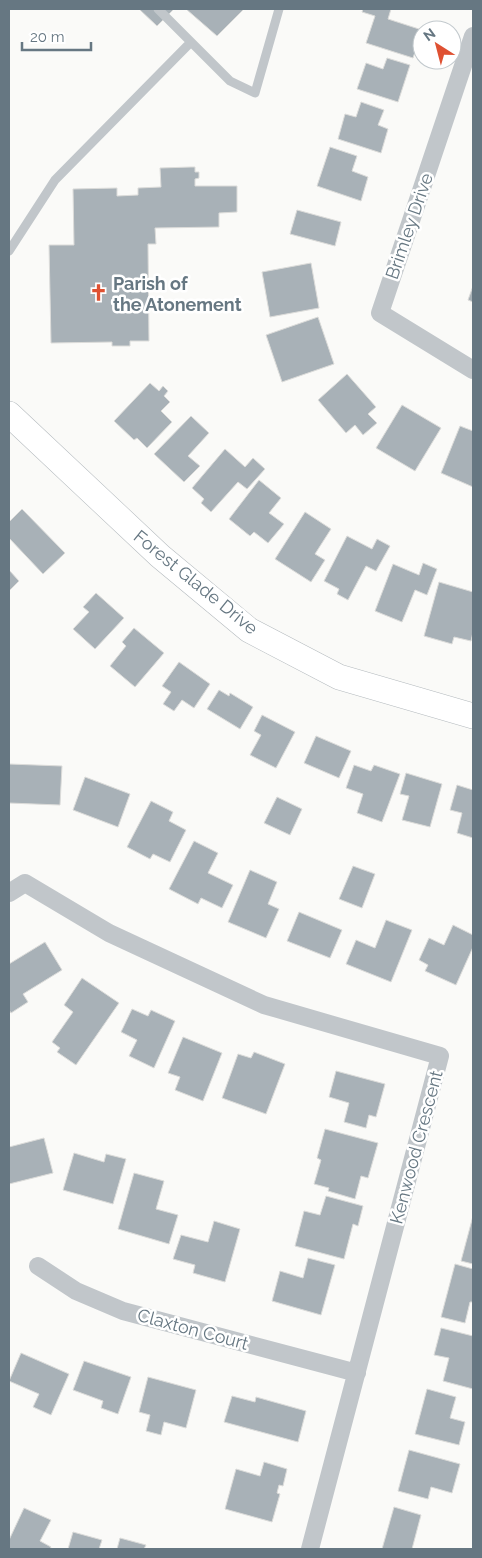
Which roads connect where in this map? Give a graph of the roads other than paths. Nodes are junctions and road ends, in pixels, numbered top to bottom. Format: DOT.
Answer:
graph roads {
  1 [pos="158,9"];
  2 [pos="278,9"];
  3 [pos="473,36"];
  4 [pos="191,42"];
  5 [pos="9,251"];
  6 [pos="473,370"];
  7 [pos="13,425"];
  8 [pos="473,716"];
  9 [pos="9,893"];
  10 [pos="38,1266"];
  11 [pos="357,1373"];
  12 [pos="310,1549"];
  1 -- 4 [label="lane"];
  2 -- 4 [label="lane"];
  3 -- 6 [label="street, Brimley Drive"];
  4 -- 5 [label="lane"];
  7 -- 8 [label="street, Forest Glade Drive"];
  9 -- 11 [label="street, Kenwood Crescent"];
  10 -- 11 [label="street, Claxton Court"];
  11 -- 12 [label="street, Kenwood Crescent"];
}
